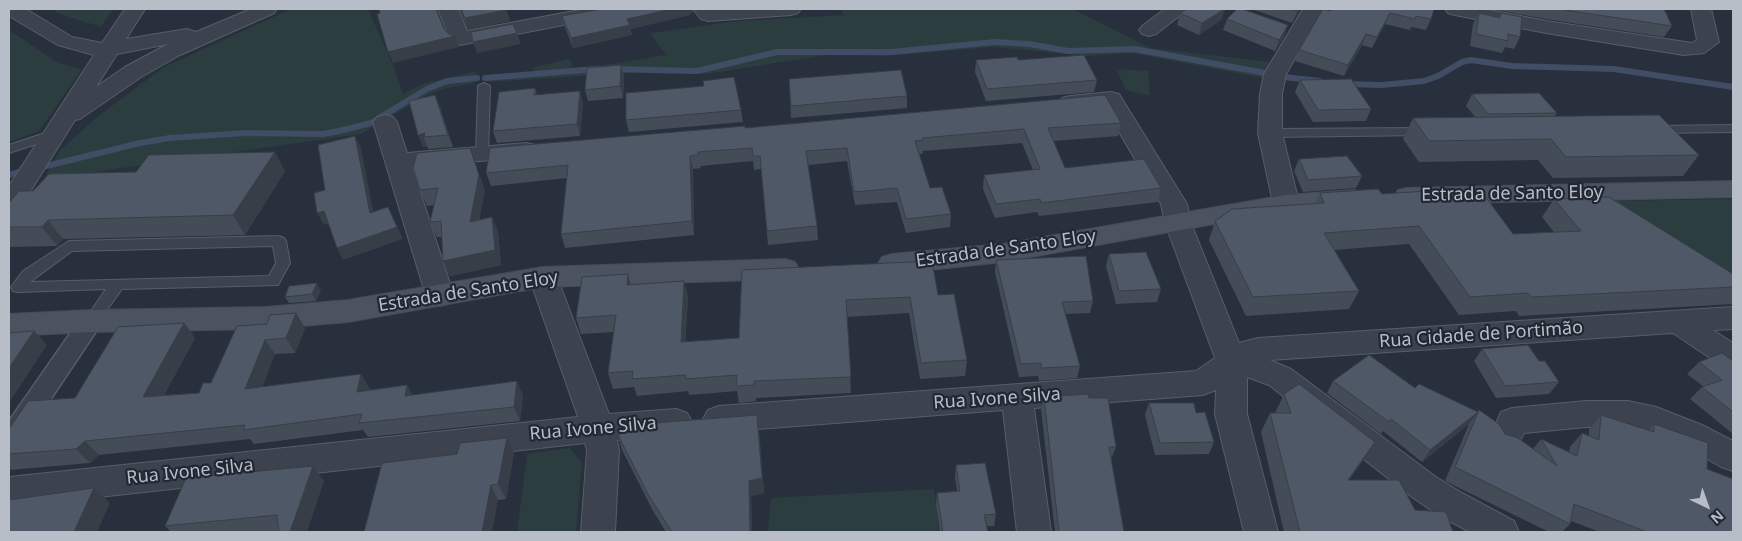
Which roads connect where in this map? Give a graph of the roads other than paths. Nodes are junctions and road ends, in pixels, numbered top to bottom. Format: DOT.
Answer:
graph roads {
  1 [pos="12,9"];
  2 [pos="135,9"];
  3 [pos="267,9"];
  4 [pos="448,9"];
  5 [pos="615,9"];
  6 [pos="703,9"];
  7 [pos="791,9"];
  8 [pos="1178,9"];
  9 [pos="1313,9"];
  10 [pos="1456,9"];
  11 [pos="1701,9"];
  12 [pos="230,24"];
  13 [pos="1148,30"];
  14 [pos="107,50"];
  15 [pos="172,50"];
  16 [pos="484,86"];
  17 [pos="1052,104"];
  18 [pos="385,122"];
  19 [pos="1733,129"];
  20 [pos="1645,130"];
  21 [pos="1437,132"];
  22 [pos="1270,133"];
  23 [pos="54,135"];
  24 [pos="550,148"];
  25 [pos="9,149"];
  26 [pos="482,154"];
  27 [pos="398,161"];
  28 [pos="1733,189"];
  29 [pos="1286,203"];
  30 [pos="9,205"];
  31 [pos="1178,223"];
  32 [pos="869,265"];
  33 [pos="810,268"];
  34 [pos="543,277"];
  35 [pos="118,284"];
  36 [pos="440,296"];
  37 [pos="1733,318"];
  38 [pos="91,321"];
  39 [pos="1679,322"];
  40 [pos="9,325"];
  41 [pos="1733,358"];
  42 [pos="1232,362"];
  43 [pos="1017,397"];
  44 [pos="598,428"];
  45 [pos="1506,436"];
  46 [pos="9,441"];
  47 [pos="1733,457"];
  48 [pos="9,492"];
  49 [pos="598,532"];
  50 [pos="1034,532"];
  51 [pos="1261,532"];
  52 [pos="1502,532"];
  1 -- 14 [label="street"];
  2 -- 14 [label="street"];
  3 -- 12 [label="street"];
  4 -- 5 [label="street"];
  6 -- 7 [label="street"];
  8 -- 13 [label="street"];
  9 -- 22 [label="street"];
  10 -- 11 [label="street"];
  12 -- 14 [label="street"];
  12 -- 15 [label="street"];
  14 -- 15 [label="street"];
  14 -- 23 [label="street"];
  15 -- 23 [label="street"];
  16 -- 26 [label="lane"];
  17 -- 31 [label="street"];
  18 -- 27 [label="street"];
  19 -- 20 [label="lane"];
  21 -- 22 [label="lane"];
  22 -- 29 [label="street"];
  23 -- 25 [label="lane"];
  23 -- 30 [label="street"];
  24 -- 26 [label="street"];
  26 -- 27 [label="street"];
  27 -- 36 [label="street"];
  28 -- 29 [label="main road, Estrada de Santo Eloy"];
  29 -- 31 [label="main road, Estrada de Santo Eloy"];
  31 -- 32 [label="main road, Estrada de Santo Eloy"];
  31 -- 42 [label="street"];
  33 -- 34 [label="main road, Estrada de Santo Eloy"];
  34 -- 36 [label="main road, Estrada de Santo Eloy"];
  34 -- 44 [label="street"];
  35 -- 35 [label="lane"];
  35 -- 38 [label="lane"];
  36 -- 38 [label="main road, Estrada de Santo Eloy"];
  37 -- 39 [label="street, Rua Cidade de Portimão"];
  38 -- 40 [label="main road, Estrada de Santo Eloy"];
  38 -- 46 [label="street"];
  39 -- 41 [label="street"];
  39 -- 42 [label="street, Rua Cidade de Portimão"];
  42 -- 43 [label="street, Rua Ivone Silva"];
  42 -- 51 [label="street"];
  42 -- 52 [label="street"];
  43 -- 44 [label="street, Rua Ivone Silva"];
  43 -- 50 [label="street"];
  44 -- 48 [label="street, Rua Ivone Silva"];
  44 -- 49 [label="street"];
  45 -- 47 [label="street"];
}
